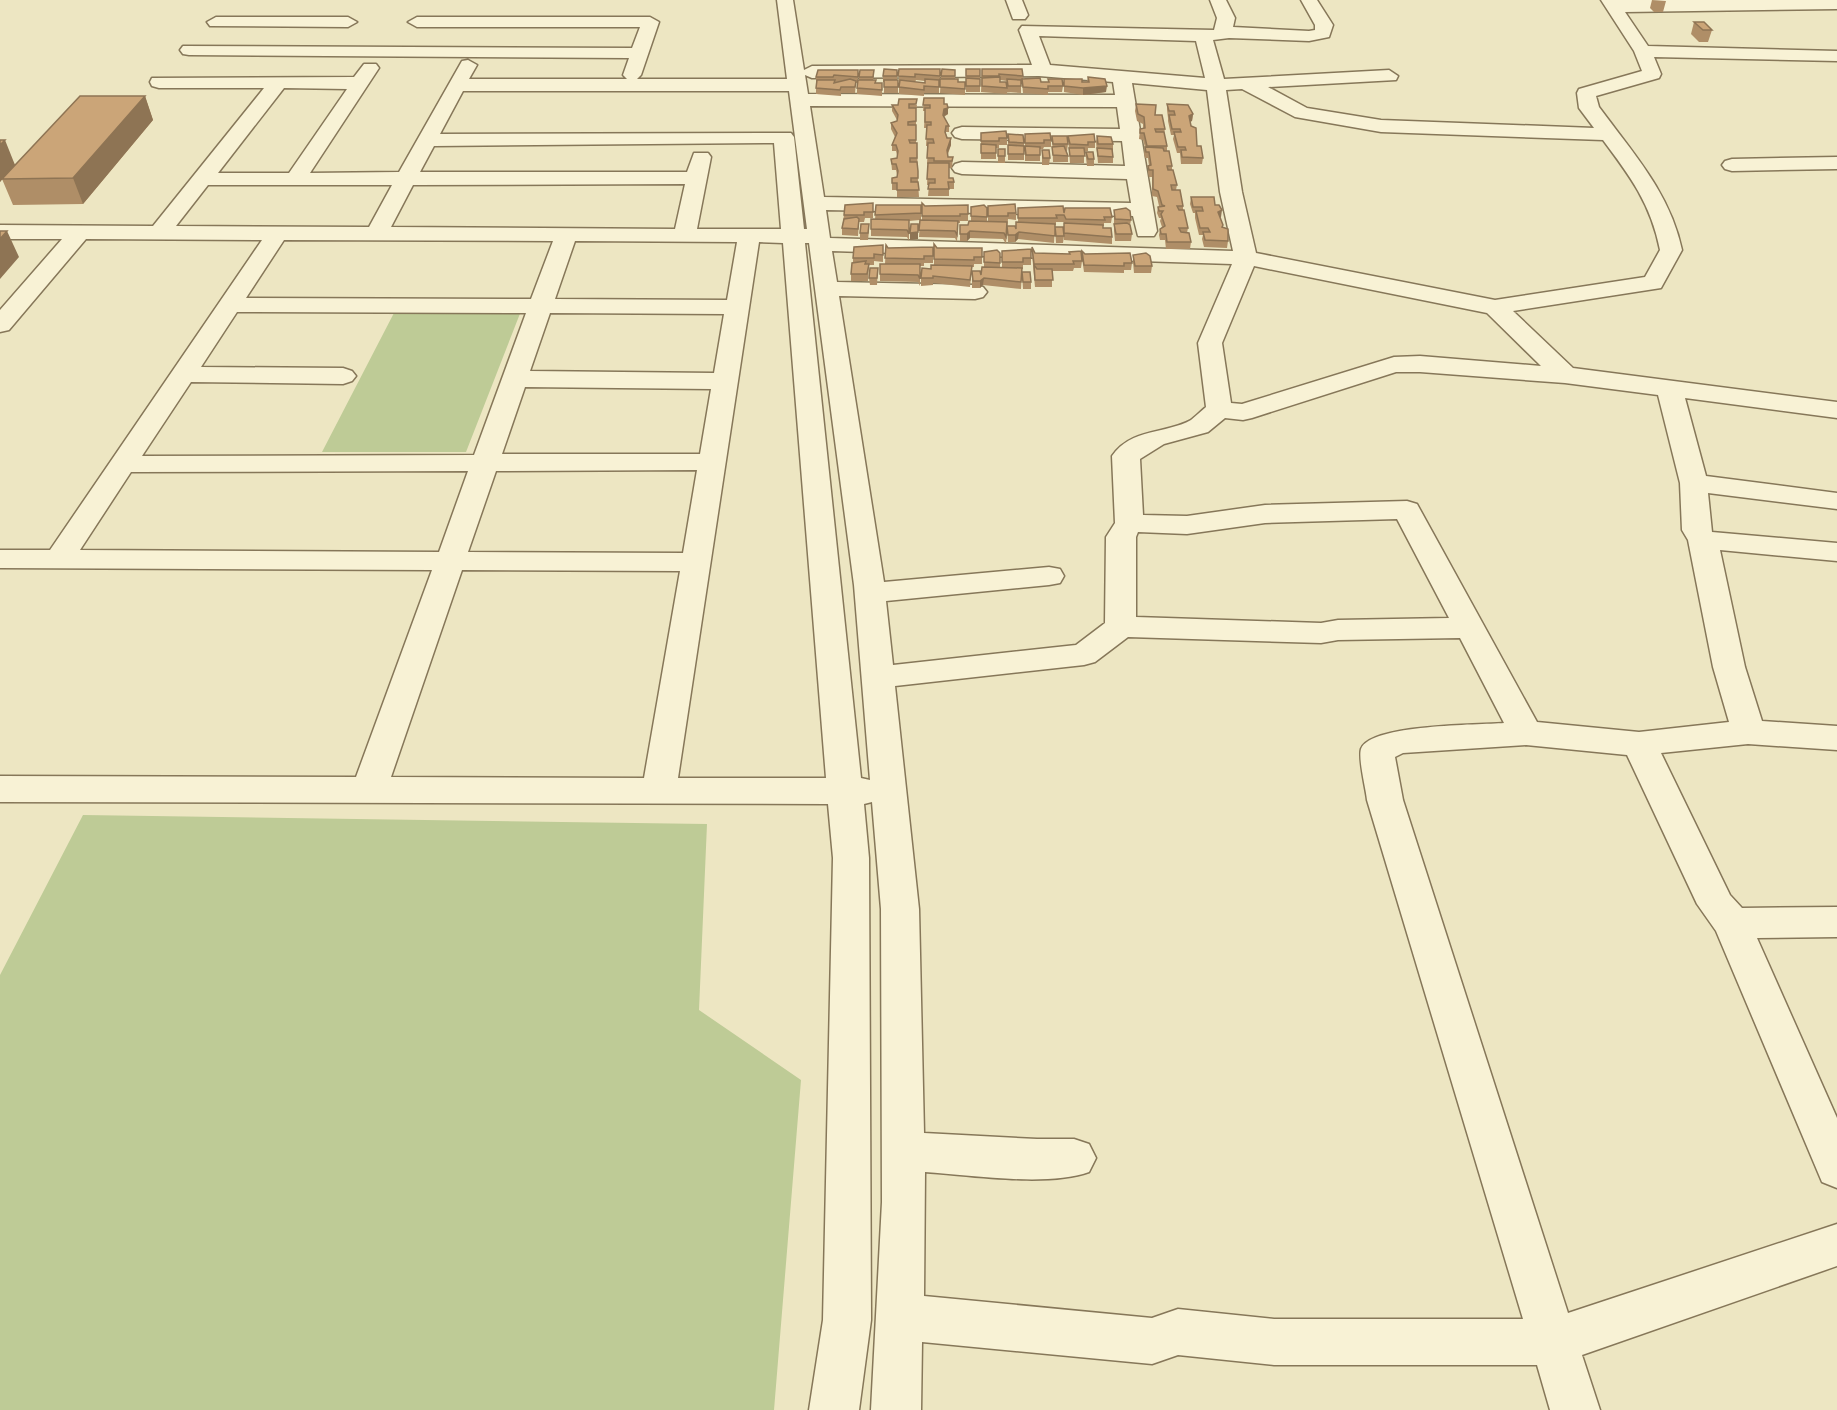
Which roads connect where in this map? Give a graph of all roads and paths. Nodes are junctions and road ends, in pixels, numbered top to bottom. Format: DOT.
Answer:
graph roads {
  1 [pos="504,0"];
  2 [pos="767,0"];
  3 [pos="786,0"];
  4 [pos="1218,0"];
  5 [pos="1309,0"];
  6 [pos="1612,3"];
  7 [pos="1837,4"];
  8 [pos="230,7"];
  9 [pos="348,21"];
  10 [pos="216,22"];
  11 [pos="417,22"];
  12 [pos="492,22"];
  13 [pos="1213,34"];
  14 [pos="189,50"];
  15 [pos="1643,51"];
  16 [pos="381,52"];
  17 [pos="475,53"];
  18 [pos="640,53"];
  19 [pos="1837,56"];
  20 [pos="1039,70"];
  21 [pos="1389,76"];
  22 [pos="1122,78"];
  23 [pos="278,83"];
  24 [pos="360,83"];
  25 [pos="1245,83"];
  26 [pos="457,85"];
  27 [pos="629,85"];
  28 [pos="1216,85"];
  29 [pos="793,86"];
  30 [pos="962,101"];
  31 [pos="1125,101"];
  32 [pos="962,133"];
  33 [pos="1610,134"];
  34 [pos="1131,135"];
  35 [pos="784,137"];
  36 [pos="706,138"];
  37 [pos="427,140"];
  38 [pos="1837,163"];
  39 [pos="1732,165"];
  40 [pos="962,168"];
  41 [pos="1137,173"];
  42 [pos="202,178"];
  43 [pos="296,178"];
  44 [pos="406,178"];
  45 [pos="697,178"];
  46 [pos="814,203"];
  47 [pos="962,206"];
  48 [pos="1143,210"];
  49 [pos="0,232"];
  50 [pos="79,232"];
  51 [pos="159,233"];
  52 [pos="278,233"];
  53 [pos="376,234"];
  54 [pos="566,235"];
  55 [pos="684,236"];
  56 [pos="749,236"];
  57 [pos="811,239"];
  58 [pos="1150,253"];
  59 [pos="1246,258"];
  60 [pos="827,289"];
  61 [pos="975,292"];
  62 [pos="230,305"];
  63 [pos="540,307"];
  64 [pos="1495,307"];
  65 [pos="738,308"];
  66 [pos="0,325"];
  67 [pos="184,374"];
  68 [pos="1565,375"];
  69 [pos="343,376"];
  70 [pos="515,379"];
  71 [pos="726,381"];
  72 [pos="1669,388"];
  73 [pos="1219,410"];
  74 [pos="1837,410"];
  75 [pos="713,462"];
  76 [pos="485,463"];
  77 [pos="123,464"];
  78 [pos="1694,483"];
  79 [pos="1837,501"];
  80 [pos="1129,523"];
  81 [pos="1703,540"];
  82 [pos="1837,552"];
  83 [pos="0,558"];
  84 [pos="59,559"];
  85 [pos="451,561"];
  86 [pos="697,562"];
  87 [pos="1049,576"];
  88 [pos="870,593"];
  89 [pos="1120,627"];
  90 [pos="1468,628"];
  91 [pos="878,677"];
  92 [pos="1748,732"];
  93 [pos="1526,733"];
  94 [pos="1837,738"];
  95 [pos="1639,744"];
  96 [pos="0,789"];
  97 [pos="369,790"];
  98 [pos="659,790"];
  99 [pos="889,790"];
  100 [pos="845,791"];
  101 [pos="1837,922"];
  102 [pos="1732,923"];
  103 [pos="903,1151"];
  104 [pos="1074,1158"];
  105 [pos="1837,1168"];
  106 [pos="1837,1245"];
  107 [pos="899,1317"];
  108 [pos="1552,1342"];
  109 [pos="834,1410"];
  110 [pos="896,1410"];
  111 [pos="1575,1410"];
  1 -- 12 [label="street"];
  2 -- 29 [label="street"];
  3 -- 29 [label="street"];
  4 -- 13 [label="street"];
  5 -- 13 [label="street"];
  6 -- 7 [label="street"];
  6 -- 15 [label="street"];
  8 -- 10 [label="street"];
  9 -- 10 [label="street"];
  10 -- 14 [label="street"];
  11 -- 12 [label="street"];
  12 -- 17 [label="street"];
  12 -- 18 [label="street"];
  13 -- 20 [label="street"];
  13 -- 28 [label="street"];
  14 -- 16 [label="street"];
  14 -- 23 [label="street"];
  15 -- 19 [label="street"];
  15 -- 33 [label="street"];
  16 -- 17 [label="street"];
  16 -- 24 [label="street"];
  17 -- 18 [label="street"];
  17 -- 26 [label="street"];
  18 -- 27 [label="street"];
  20 -- 22 [label="street"];
  20 -- 29 [label="street"];
  21 -- 25 [label="street"];
  22 -- 28 [label="street"];
  22 -- 31 [label="street"];
  23 -- 24 [label="street"];
  23 -- 42 [label="street"];
  24 -- 43 [label="street"];
  25 -- 28 [label="street"];
  25 -- 33 [label="street"];
  26 -- 27 [label="street"];
  26 -- 37 [label="street"];
  27 -- 29 [label="street"];
  28 -- 59 [label="street"];
  29 -- 30 [label="street"];
  29 -- 35 [label="street"];
  29 -- 46 [label="street"];
  30 -- 31 [label="street"];
  30 -- 32 [label="street"];
  31 -- 34 [label="street"];
  32 -- 34 [label="street"];
  32 -- 40 [label="street"];
  33 -- 64 [label="street"];
  34 -- 41 [label="street"];
  35 -- 36 [label="street"];
  35 -- 57 [label="street"];
  36 -- 37 [label="street"];
  36 -- 45 [label="street"];
  37 -- 44 [label="street"];
  38 -- 39 [label="street"];
  40 -- 41 [label="street"];
  40 -- 47 [label="street"];
  41 -- 48 [label="street"];
  42 -- 43 [label="street"];
  42 -- 51 [label="street"];
  43 -- 44 [label="street"];
  44 -- 45 [label="street"];
  44 -- 53 [label="street"];
  45 -- 55 [label="street"];
  46 -- 47 [label="street"];
  46 -- 57 [label="street"];
  47 -- 48 [label="street"];
  48 -- 58 [label="street"];
  49 -- 50 [label="street"];
  50 -- 51 [label="street"];
  50 -- 66 [label="street"];
  51 -- 52 [label="street"];
  52 -- 53 [label="street"];
  52 -- 62 [label="street"];
  53 -- 54 [label="street"];
  54 -- 55 [label="street"];
  54 -- 63 [label="street"];
  55 -- 56 [label="street"];
  56 -- 57 [label="street"];
  56 -- 65 [label="street"];
  57 -- 58 [label="street"];
  57 -- 60 [label="street"];
  57 -- 100 [label="street"];
  58 -- 59 [label="street"];
  59 -- 64 [label="street"];
  59 -- 73 [label="street"];
  60 -- 61 [label="street"];
  60 -- 88 [label="street"];
  62 -- 63 [label="street"];
  62 -- 67 [label="street"];
  63 -- 65 [label="street"];
  63 -- 70 [label="street"];
  64 -- 68 [label="street"];
  65 -- 71 [label="street"];
  67 -- 69 [label="street"];
  67 -- 77 [label="street"];
  68 -- 72 [label="street"];
  68 -- 73 [label="street"];
  70 -- 71 [label="street"];
  70 -- 76 [label="street"];
  71 -- 75 [label="street"];
  72 -- 74 [label="street"];
  72 -- 78 [label="street"];
  73 -- 80 [label="street"];
  75 -- 76 [label="street"];
  75 -- 86 [label="street"];
  76 -- 77 [label="street"];
  76 -- 85 [label="street"];
  77 -- 84 [label="street"];
  78 -- 79 [label="street"];
  78 -- 81 [label="street"];
  80 -- 89 [label="street"];
  80 -- 90 [label="street"];
  81 -- 82 [label="street"];
  81 -- 92 [label="street"];
  83 -- 84 [label="street"];
  84 -- 85 [label="street"];
  85 -- 86 [label="street"];
  85 -- 97 [label="street"];
  86 -- 98 [label="street"];
  87 -- 88 [label="street"];
  88 -- 91 [label="street"];
  89 -- 90 [label="street"];
  89 -- 91 [label="street"];
  90 -- 93 [label="street"];
  91 -- 99 [label="street"];
  92 -- 94 [label="street"];
  92 -- 95 [label="street"];
  93 -- 95 [label="street"];
  93 -- 108 [label="street"];
  95 -- 102 [label="street"];
  96 -- 97 [label="street"];
  97 -- 98 [label="street"];
  98 -- 100 [label="street"];
  99 -- 100 [label="street"];
  99 -- 103 [label="street"];
  100 -- 109 [label="street"];
  101 -- 102 [label="street"];
  102 -- 105 [label="street"];
  103 -- 104 [label="street"];
  103 -- 107 [label="street"];
  106 -- 108 [label="street"];
  107 -- 108 [label="street"];
  107 -- 110 [label="street"];
  108 -- 111 [label="street"];
}
